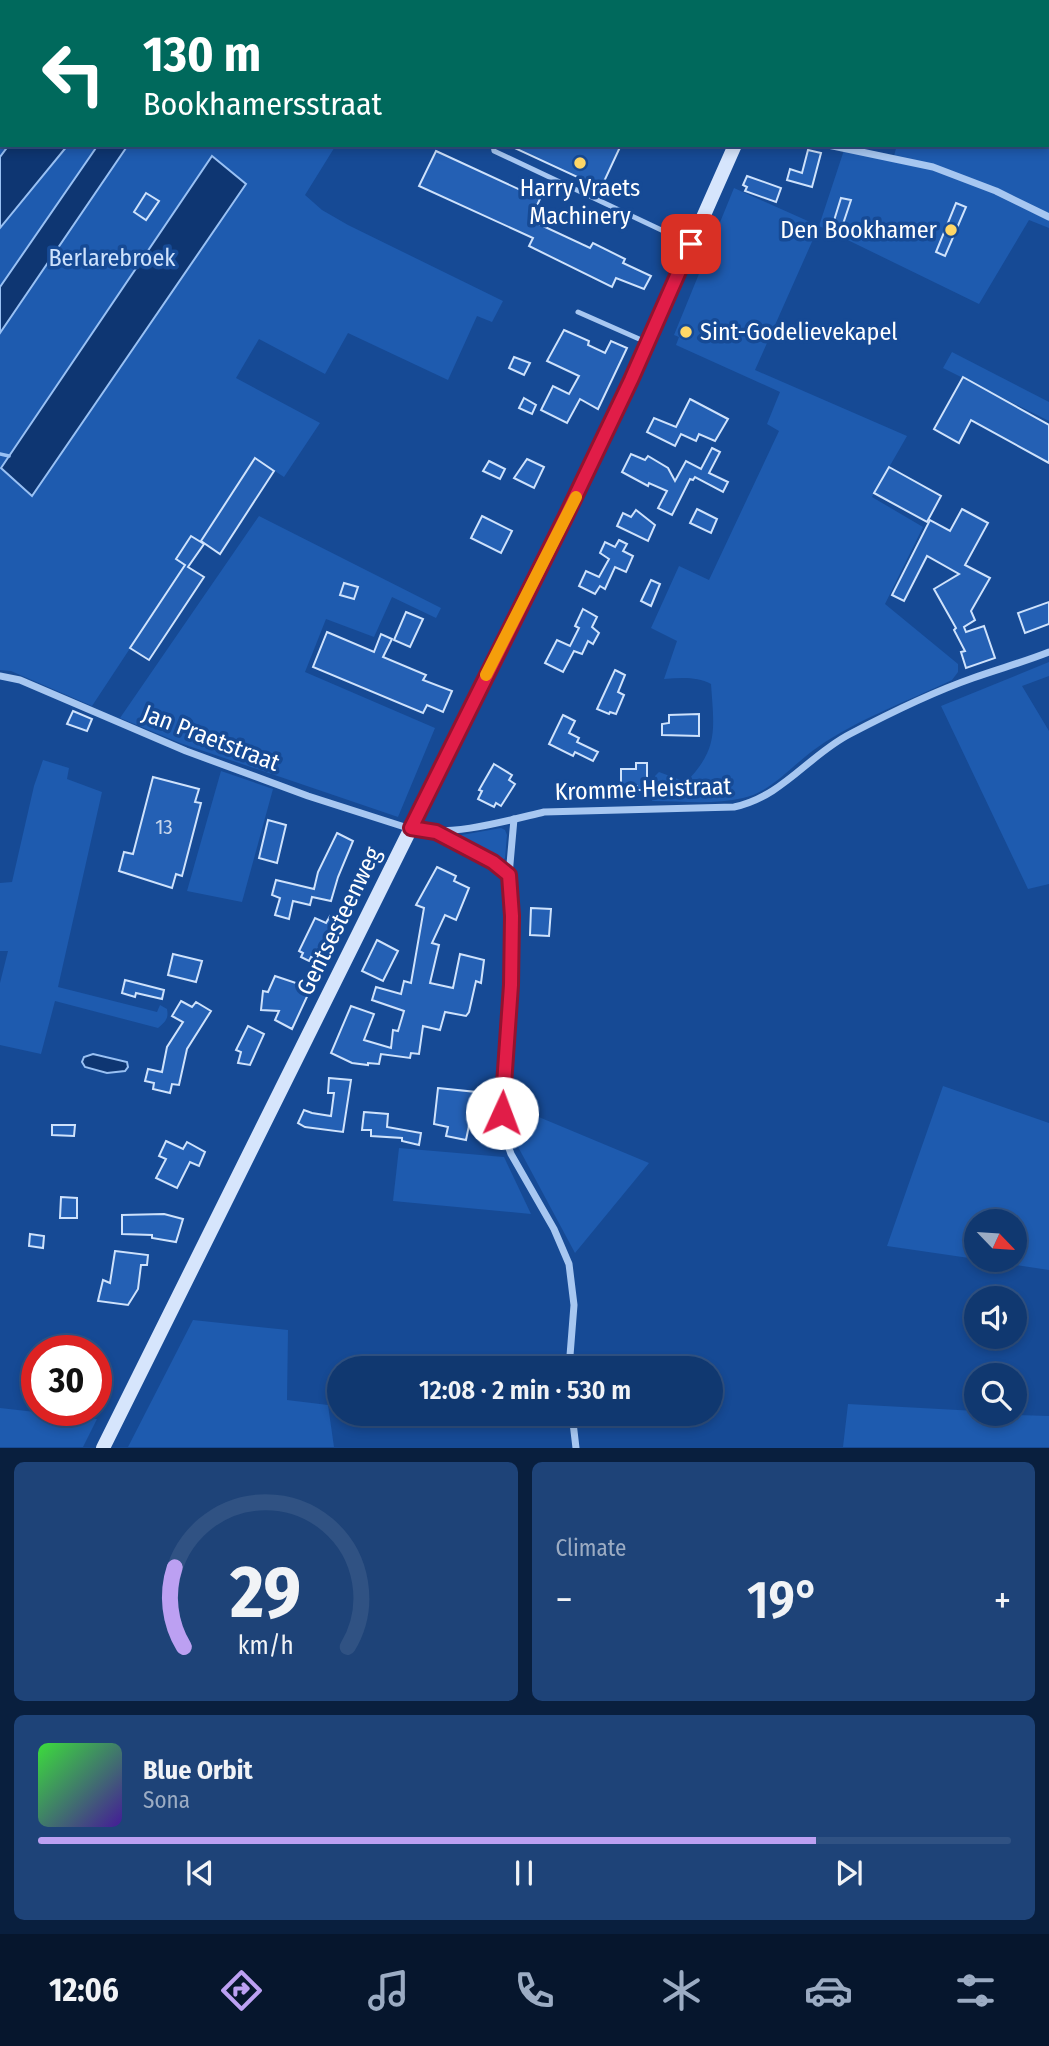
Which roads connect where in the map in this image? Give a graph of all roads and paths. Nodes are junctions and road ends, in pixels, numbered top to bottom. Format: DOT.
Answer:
graph roads {
  1 [pos="493,147"];
  2 [pos="734,147"];
  3 [pos="838,147"];
  4 [pos="1049,217"];
  5 [pos="691,244"];
  6 [pos="578,312"];
  7 [pos="647,343"];
  8 [pos="1049,652"];
  9 [pos="0,676"];
  10 [pos="514,820"];
  11 [pos="411,828"];
  12 [pos="436,832"];
  13 [pos="509,875"];
  14 [pos="570,1356"];
  15 [pos="573,1426"];
  16 [pos="103,1447"];
  17 [pos="576,1447"];
  1 -- 5 [label="lane"];
  2 -- 5 [label="main road, Gentsesteenweg"];
  3 -- 4 [label="street"];
  5 -- 7 [label="main road, Gentsesteenweg"];
  6 -- 7 [label="lane"];
  7 -- 11 [label="main road, Gentsesteenweg"];
  8 -- 10 [label="street, Kromme Heistraat"];
  9 -- 11 [label="street, Jan Praetstraat"];
  10 -- 12 [label="street, Kromme Heistraat"];
  10 -- 13 [label="street"];
  11 -- 12 [label="street, Kromme Heistraat"];
  11 -- 16 [label="main road, Gentsesteenweg"];
  12 -- 13 [label="street"];
  13 -- 14 [label="street"];
  15 -- 17 [label="street"];
}
